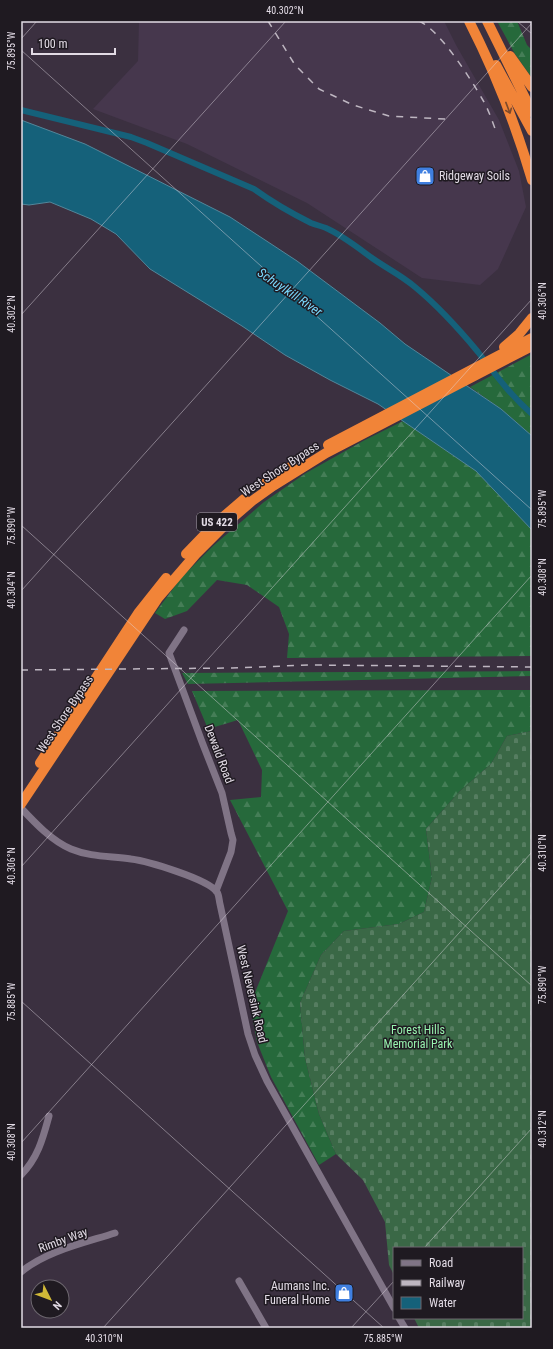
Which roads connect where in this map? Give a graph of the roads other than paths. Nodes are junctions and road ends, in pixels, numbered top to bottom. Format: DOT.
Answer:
graph roads {
  1 [pos="470,21"];
  2 [pos="489,21"];
  3 [pos="532,86"];
  4 [pos="532,112"];
  5 [pos="532,131"];
  6 [pos="532,180"];
  7 [pos="532,318"];
  8 [pos="532,338"];
  9 [pos="532,346"];
  10 [pos="493,360"];
  11 [pos="353,436"];
  12 [pos="184,630"];
  13 [pos="22,801"];
  14 [pos="216,891"];
  15 [pos="49,1116"];
  16 [pos="21,1175"];
  17 [pos="115,1233"];
  18 [pos="21,1272"];
  19 [pos="239,1281"];
  20 [pos="393,1306"];
  21 [pos="400,1319"];
  22 [pos="266,1328"];
  23 [pos="405,1328"];
  1 -- 5 [label="highway"];
  1 -- 6 [label="highway, one-way"];
  2 -- 3 [label="highway"];
  2 -- 4 [label="highway"];
  7 -- 10 [label="highway"];
  8 -- 10 [label="highway, West Shore Bypass / US 422"];
  9 -- 10 [label="highway, West Shore Bypass / US 422"];
  10 -- 11 [label="highway, West Shore Bypass / US 422"];
  10 -- 11 [label="highway, West Shore Bypass / US 422"];
  11 -- 13 [label="highway, West Shore Bypass / US 422"];
  12 -- 14 [label="street, Dewald Road"];
  13 -- 14 [label="street"];
  14 -- 20 [label="street, West Neversink Road"];
  15 -- 16 [label="street"];
  17 -- 18 [label="street, Rimby Way"];
  19 -- 22 [label="street"];
  21 -- 23 [label="street"];
}
